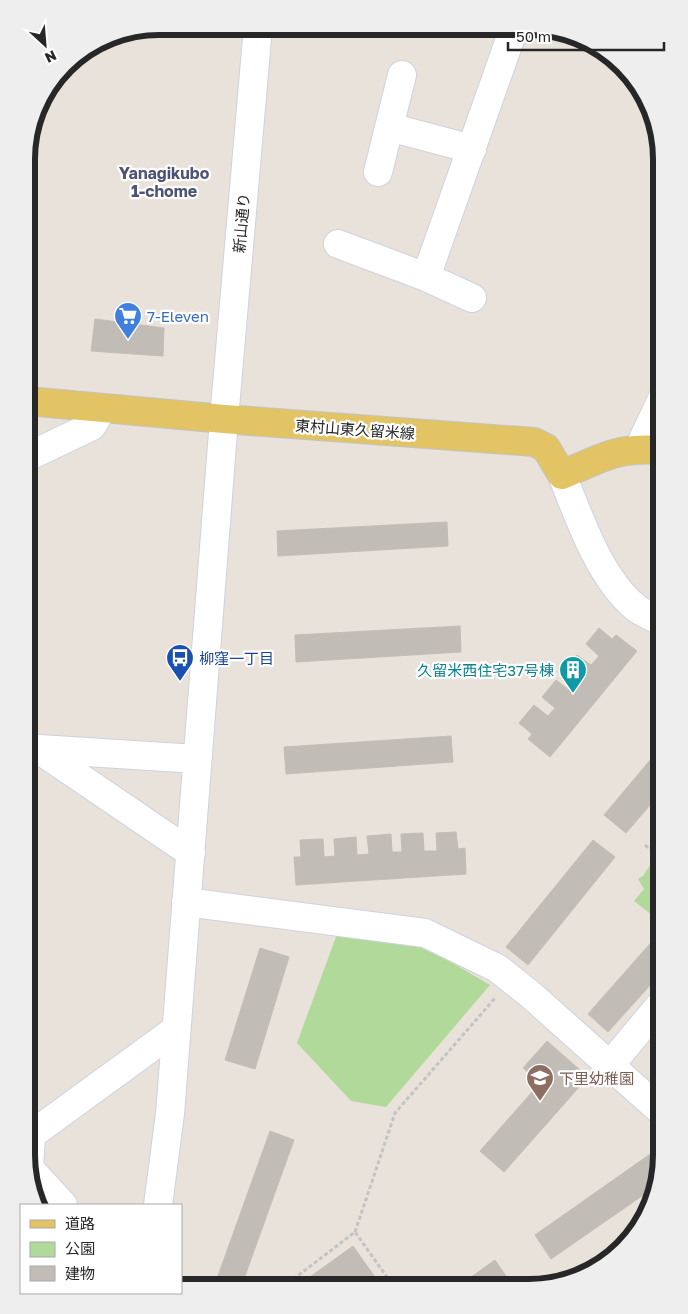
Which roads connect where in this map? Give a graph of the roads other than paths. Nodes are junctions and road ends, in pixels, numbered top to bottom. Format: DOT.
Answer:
graph roads {
  1 [pos="257,35"];
  2 [pos="512,35"];
  3 [pos="402,75"];
  4 [pos="389,127"];
  5 [pos="472,149"];
  6 [pos="378,172"];
  7 [pos="338,244"];
  8 [pos="426,277"];
  9 [pos="472,298"];
  10 [pos="35,402"];
  11 [pos="102,409"];
  12 [pos="224,419"];
  13 [pos="653,436"];
  14 [pos="650,449"];
  15 [pos="35,453"];
  16 [pos="562,475"];
  17 [pos="653,617"];
  18 [pos="35,747"];
  19 [pos="35,749"];
  20 [pos="197,759"];
  21 [pos="191,853"];
  22 [pos="186,902"];
  23 [pos="653,1015"];
  24 [pos="175,1030"];
  25 [pos="610,1065"];
  26 [pos="653,1103"];
  27 [pos="35,1132"];
  28 [pos="37,1177"];
  29 [pos="62,1204"];
  30 [pos="158,1204"];
  1 -- 12 [label="street, 新山通り"];
  2 -- 5 [label="street"];
  3 -- 4 [label="street"];
  4 -- 5 [label="street"];
  4 -- 6 [label="street"];
  5 -- 8 [label="street"];
  7 -- 8 [label="street"];
  8 -- 9 [label="street"];
  10 -- 11 [label="main road, 東村山東久留米線"];
  11 -- 12 [label="main road, 東村山東久留米線"];
  11 -- 15 [label="street"];
  12 -- 16 [label="main road, 東村山東久留米線"];
  12 -- 20 [label="street, 新山通り"];
  13 -- 14 [label="street"];
  14 -- 16 [label="main road"];
  16 -- 17 [label="street"];
  18 -- 20 [label="street"];
  19 -- 21 [label="street"];
  20 -- 21 [label="street, 新山通り"];
  21 -- 22 [label="street, 新山通り"];
  22 -- 24 [label="street, 新山通り"];
  22 -- 25 [label="street"];
  23 -- 25 [label="street"];
  24 -- 27 [label="street"];
  24 -- 30 [label="street, 新山通り"];
  25 -- 26 [label="street"];
  28 -- 29 [label="street"];
}
